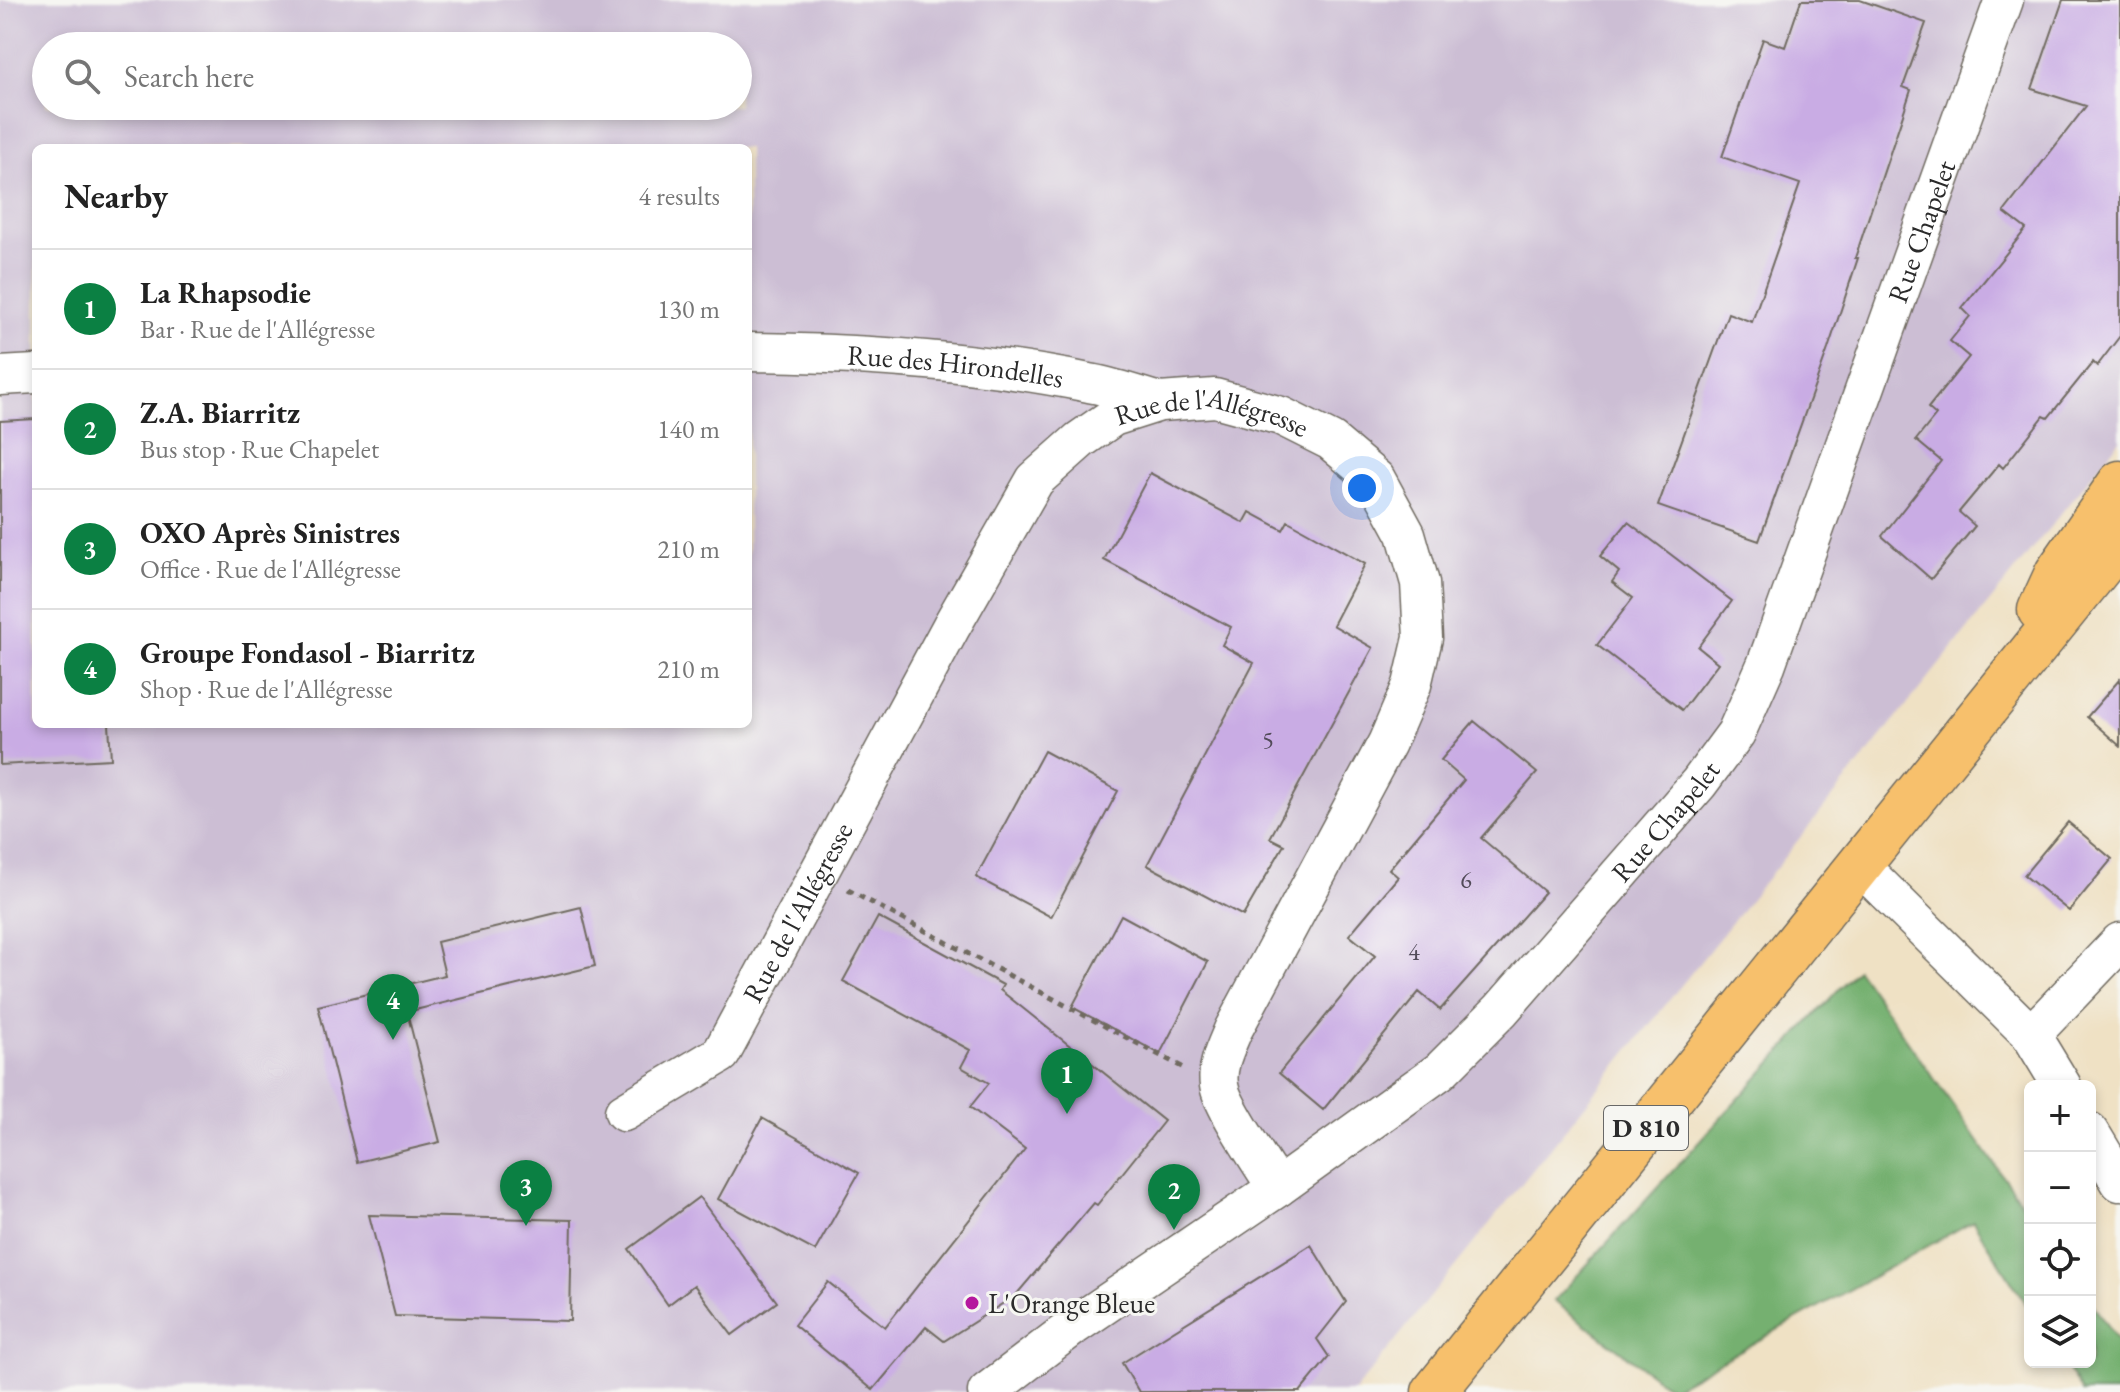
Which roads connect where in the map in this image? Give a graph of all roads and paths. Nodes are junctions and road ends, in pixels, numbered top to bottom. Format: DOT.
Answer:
graph roads {
  1 [pos="2004,0"];
  2 [pos="752,352"];
  3 [pos="32,374"];
  4 [pos="0,376"];
  5 [pos="1160,402"];
  6 [pos="2120,483"];
  7 [pos="2120,542"];
  8 [pos="2120,584"];
  9 [pos="2006,681"];
  10 [pos="1858,864"];
  11 [pos="820,875"];
  12 [pos="2120,942"];
  13 [pos="2031,1035"];
  14 [pos="2058,1080"];
  15 [pos="1219,1086"];
  16 [pos="624,1112"];
  17 [pos="2096,1142"];
  18 [pos="2120,1182"];
  19 [pos="1277,1188"];
  20 [pos="987,1392"];
  21 [pos="1434,1392"];
  1 -- 19 [label="street, Rue Chapelet"];
  2 -- 5 [label="street, Rue des Hirondelles"];
  3 -- 4 [label="street"];
  5 -- 11 [label="street, Rue de l'Allégresse"];
  5 -- 15 [label="street, Rue de l'Allégresse"];
  6 -- 9 [label="main road"];
  7 -- 9 [label="main road, D 810"];
  8 -- 9 [label="main road"];
  9 -- 10 [label="main road, D 810"];
  10 -- 13 [label="street"];
  10 -- 21 [label="main road, D 810"];
  11 -- 15 [label="path"];
  11 -- 16 [label="street, Rue de l'Allégresse"];
  12 -- 13 [label="street"];
  13 -- 14 [label="street"];
  15 -- 19 [label="street"];
  17 -- 18 [label="street"];
  19 -- 20 [label="street, Rue Chapelet"];
}
